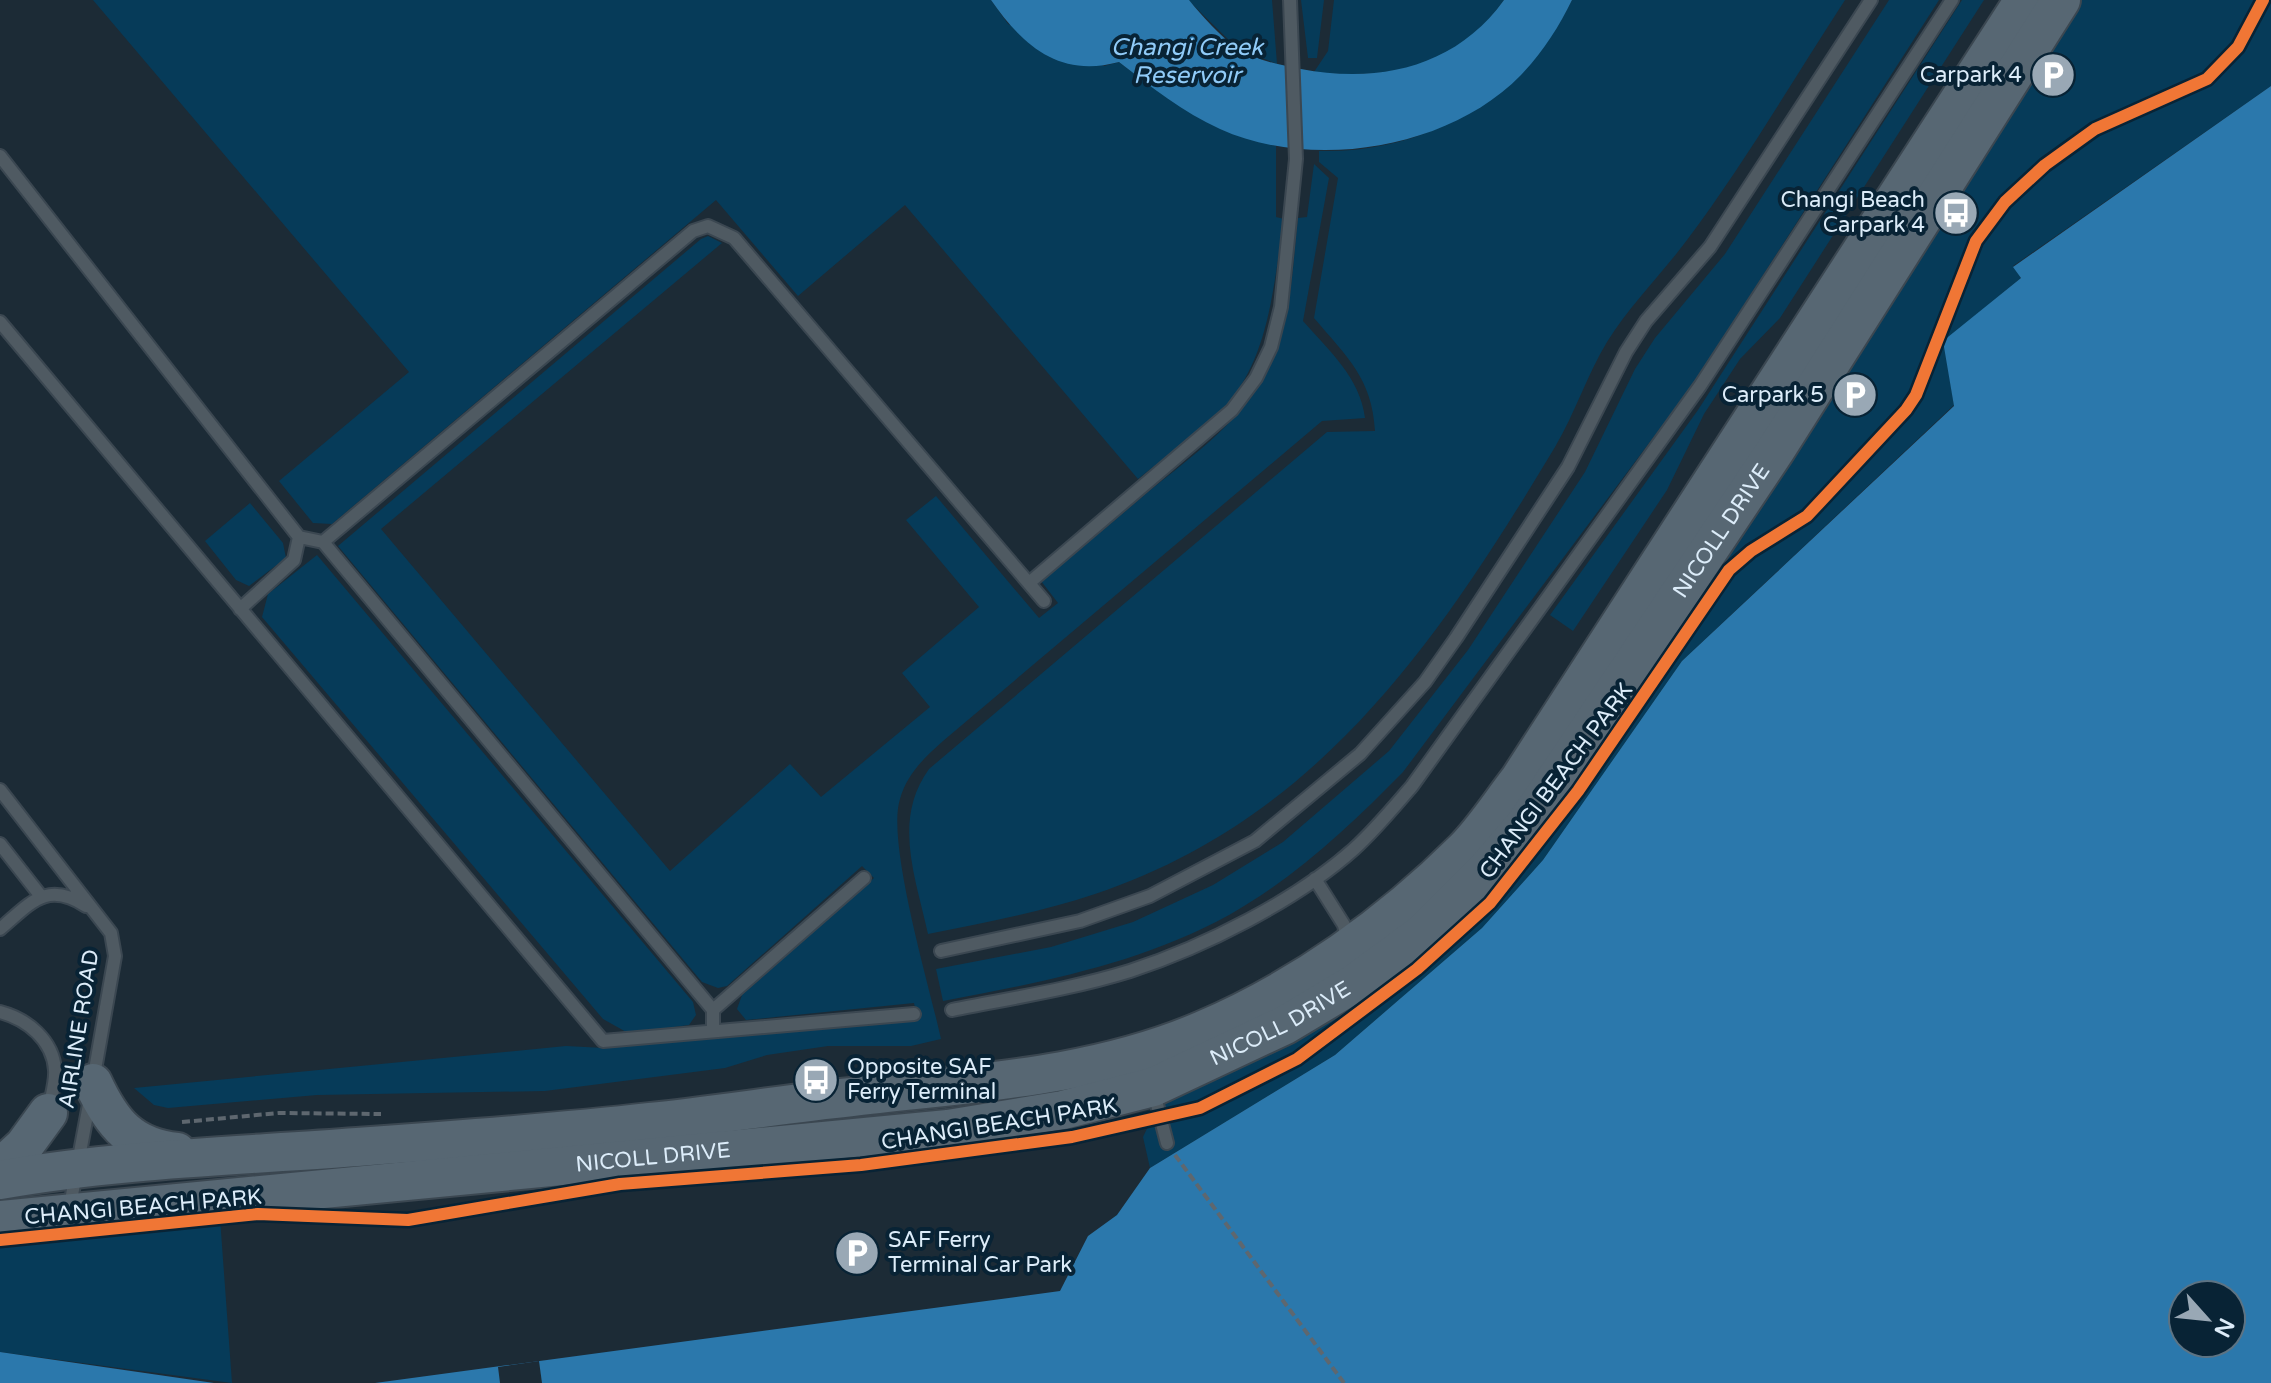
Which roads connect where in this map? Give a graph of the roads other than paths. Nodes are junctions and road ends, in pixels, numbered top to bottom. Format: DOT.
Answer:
graph roads {
  1 [pos="1290,0"];
  2 [pos="1871,0"];
  3 [pos="1952,0"];
  4 [pos="2049,1"];
  5 [pos="0,156"];
  6 [pos="0,322"];
  7 [pos="299,537"];
  8 [pos="323,542"];
  9 [pos="1029,583"];
  10 [pos="1044,601"];
  11 [pos="240,609"];
  12 [pos="0,790"];
  13 [pos="0,844"];
  14 [pos="864,878"];
  15 [pos="1315,879"];
  16 [pos="40,895"];
  17 [pos="93,911"];
  18 [pos="0,929"];
  19 [pos="941,951"];
  20 [pos="1359,960"];
  21 [pos="713,1010"];
  22 [pos="952,1010"];
  23 [pos="0,1012"];
  24 [pos="914,1014"];
  25 [pos="713,1031"];
  26 [pos="1148,1070"];
  27 [pos="93,1083"];
  28 [pos="1167,1143"];
  29 [pos="206,1156"];
  30 [pos="0,1168"];
  31 [pos="38,1180"];
  1 -- 9 [label="lane"];
  2 -- 19 [label="lane"];
  3 -- 15 [label="lane"];
  4 -- 20 [label="main road, NICOLL DRIVE"];
  5 -- 7 [label="lane"];
  6 -- 11 [label="lane"];
  7 -- 8 [label="lane"];
  7 -- 11 [label="lane"];
  8 -- 9 [label="lane"];
  8 -- 21 [label="lane"];
  9 -- 10 [label="lane"];
  11 -- 25 [label="lane"];
  12 -- 17 [label="lane, AIRLINE ROAD"];
  13 -- 16 [label="lane"];
  14 -- 21 [label="lane"];
  15 -- 20 [label="lane"];
  15 -- 22 [label="lane"];
  16 -- 17 [label="lane"];
  16 -- 18 [label="lane"];
  17 -- 27 [label="lane, AIRLINE ROAD"];
  20 -- 26 [label="main road, NICOLL DRIVE"];
  21 -- 25 [label="lane"];
  23 -- 31 [label="lane, AIRLINE ROAD"];
  24 -- 25 [label="lane"];
  26 -- 28 [label="lane"];
  26 -- 29 [label="main road, NICOLL DRIVE"];
  26 -- 31 [label="main road, NICOLL DRIVE"];
  27 -- 29 [label="main road"];
  27 -- 31 [label="lane, AIRLINE ROAD"];
  29 -- 31 [label="main road, NICOLL DRIVE"];
  30 -- 31 [label="main road"];
}
